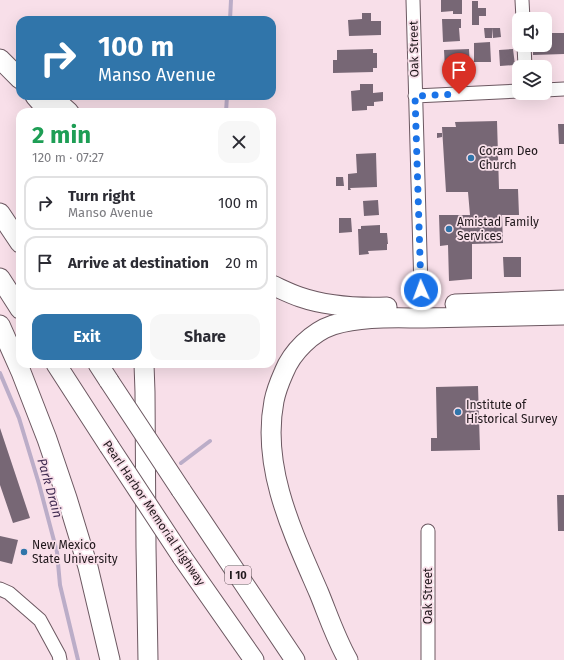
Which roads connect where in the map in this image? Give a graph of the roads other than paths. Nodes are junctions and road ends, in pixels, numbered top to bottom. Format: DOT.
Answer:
graph roads {
  1 [pos="412,0"];
  2 [pos="522,0"];
  3 [pos="523,12"];
  4 [pos="0,51"];
  5 [pos="0,59"];
  6 [pos="16,65"];
  7 [pos="16,75"];
  8 [pos="564,89"];
  9 [pos="552,90"];
  10 [pos="512,91"];
  11 [pos="415,96"];
  12 [pos="38,100"];
  13 [pos="56,100"];
  14 [pos="46,108"];
  15 [pos="64,108"];
  16 [pos="0,213"];
  17 [pos="16,237"];
  18 [pos="0,278"];
  19 [pos="276,287"];
  20 [pos="421,290"];
  21 [pos="564,300"];
  22 [pos="16,303"];
  23 [pos="564,315"];
  24 [pos="0,325"];
  25 [pos="16,362"];
  26 [pos="19,368"];
  27 [pos="59,368"];
  28 [pos="101,368"];
  29 [pos="144,368"];
  30 [pos="428,531"];
  31 [pos="0,589"];
  32 [pos="60,660"];
  33 [pos="110,660"];
  34 [pos="148,660"];
  35 [pos="254,660"];
  36 [pos="295,660"];
  37 [pos="348,660"];
  38 [pos="428,660"];
  1 -- 11 [label="street, Oak Street"];
  2 -- 3 [label="street"];
  4 -- 6 [label="highway"];
  5 -- 7 [label="highway"];
  8 -- 9 [label="street"];
  10 -- 11 [label="street"];
  11 -- 20 [label="street, Oak Street"];
  12 -- 14 [label="highway"];
  13 -- 15 [label="highway"];
  16 -- 17 [label="highway"];
  18 -- 22 [label="highway"];
  19 -- 21 [label="highway"];
  23 -- 37 [label="highway"];
  24 -- 25 [label="highway"];
  26 -- 33 [label="highway"];
  27 -- 35 [label="highway, Pearl Harbor Memorial Highway, bridge"];
  28 -- 36 [label="highway, I 10, bridge"];
  29 -- 34 [label="highway"];
  30 -- 38 [label="street, Oak Street"];
  31 -- 32 [label="street"];
}
